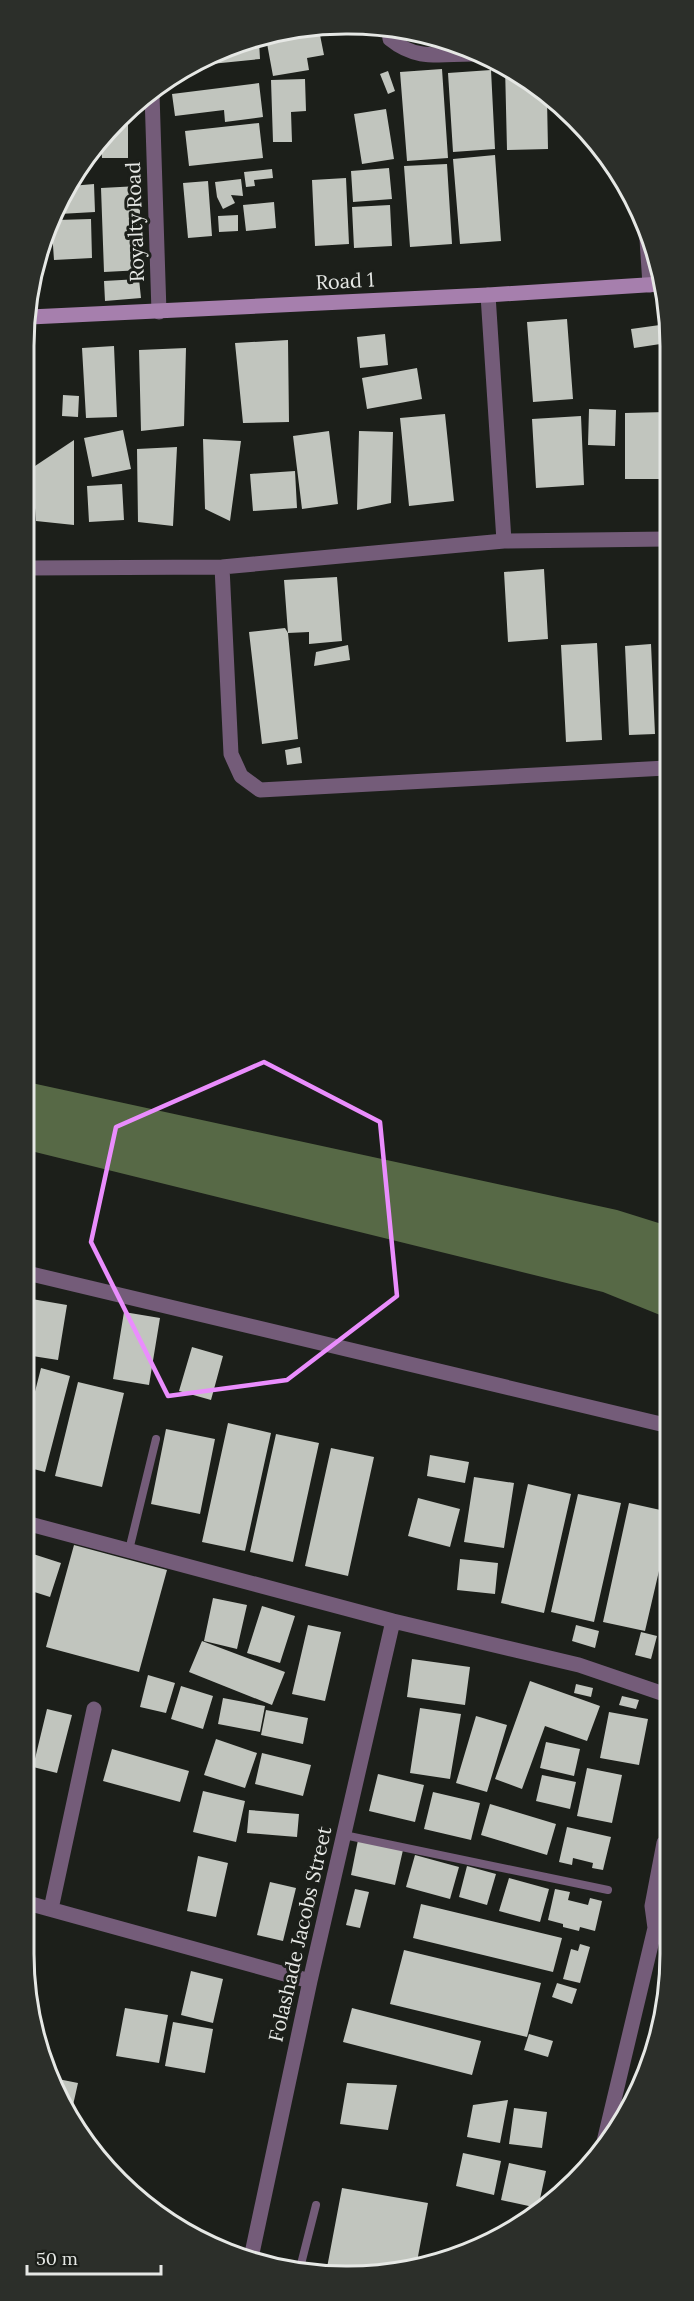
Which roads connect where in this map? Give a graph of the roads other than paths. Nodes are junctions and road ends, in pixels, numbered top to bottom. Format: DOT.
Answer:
graph roads {
  1 [pos="390,37"];
  2 [pos="456,54"];
  3 [pos="152,103"];
  4 [pos="653,284"];
  5 [pos="488,295"];
  6 [pos="159,312"];
  7 [pos="36,317"];
  8 [pos="660,539"];
  9 [pos="504,541"];
  10 [pos="222,567"];
  11 [pos="34,568"];
  12 [pos="660,768"];
  13 [pos="34,1275"];
  14 [pos="660,1424"];
  15 [pos="156,1439"];
  16 [pos="34,1525"];
  17 [pos="129,1550"];
  18 [pos="393,1621"];
  19 [pos="660,1693"];
  20 [pos="94,1709"];
  21 [pos="344,1835"];
  22 [pos="660,1864"];
  23 [pos="608,1890"];
  24 [pos="34,1905"];
  25 [pos="51,1909"];
  26 [pos="660,1933"];
  27 [pos="310,1981"];
  28 [pos="608,2126"];
  29 [pos="316,2205"];
  30 [pos="252,2252"];
  31 [pos="301,2263"];
  1 -- 2 [label="street"];
  3 -- 6 [label="street, Royalty Road"];
  4 -- 5 [label="street, Road 1"];
  5 -- 6 [label="street, Road 1"];
  5 -- 9 [label="street"];
  6 -- 7 [label="street, Road 1"];
  8 -- 9 [label="street"];
  9 -- 10 [label="street"];
  10 -- 11 [label="street"];
  10 -- 12 [label="street"];
  13 -- 14 [label="street"];
  15 -- 17 [label="lane"];
  16 -- 17 [label="street"];
  17 -- 18 [label="street"];
  18 -- 19 [label="street"];
  18 -- 21 [label="street, Folashade Jacobs Street"];
  20 -- 25 [label="street"];
  21 -- 23 [label="lane"];
  21 -- 27 [label="street, Folashade Jacobs Street"];
  22 -- 26 [label="street"];
  24 -- 25 [label="street"];
  25 -- 27 [label="street"];
  26 -- 28 [label="street"];
  27 -- 30 [label="street, Folashade Jacobs Street"];
  29 -- 31 [label="lane"];
}
